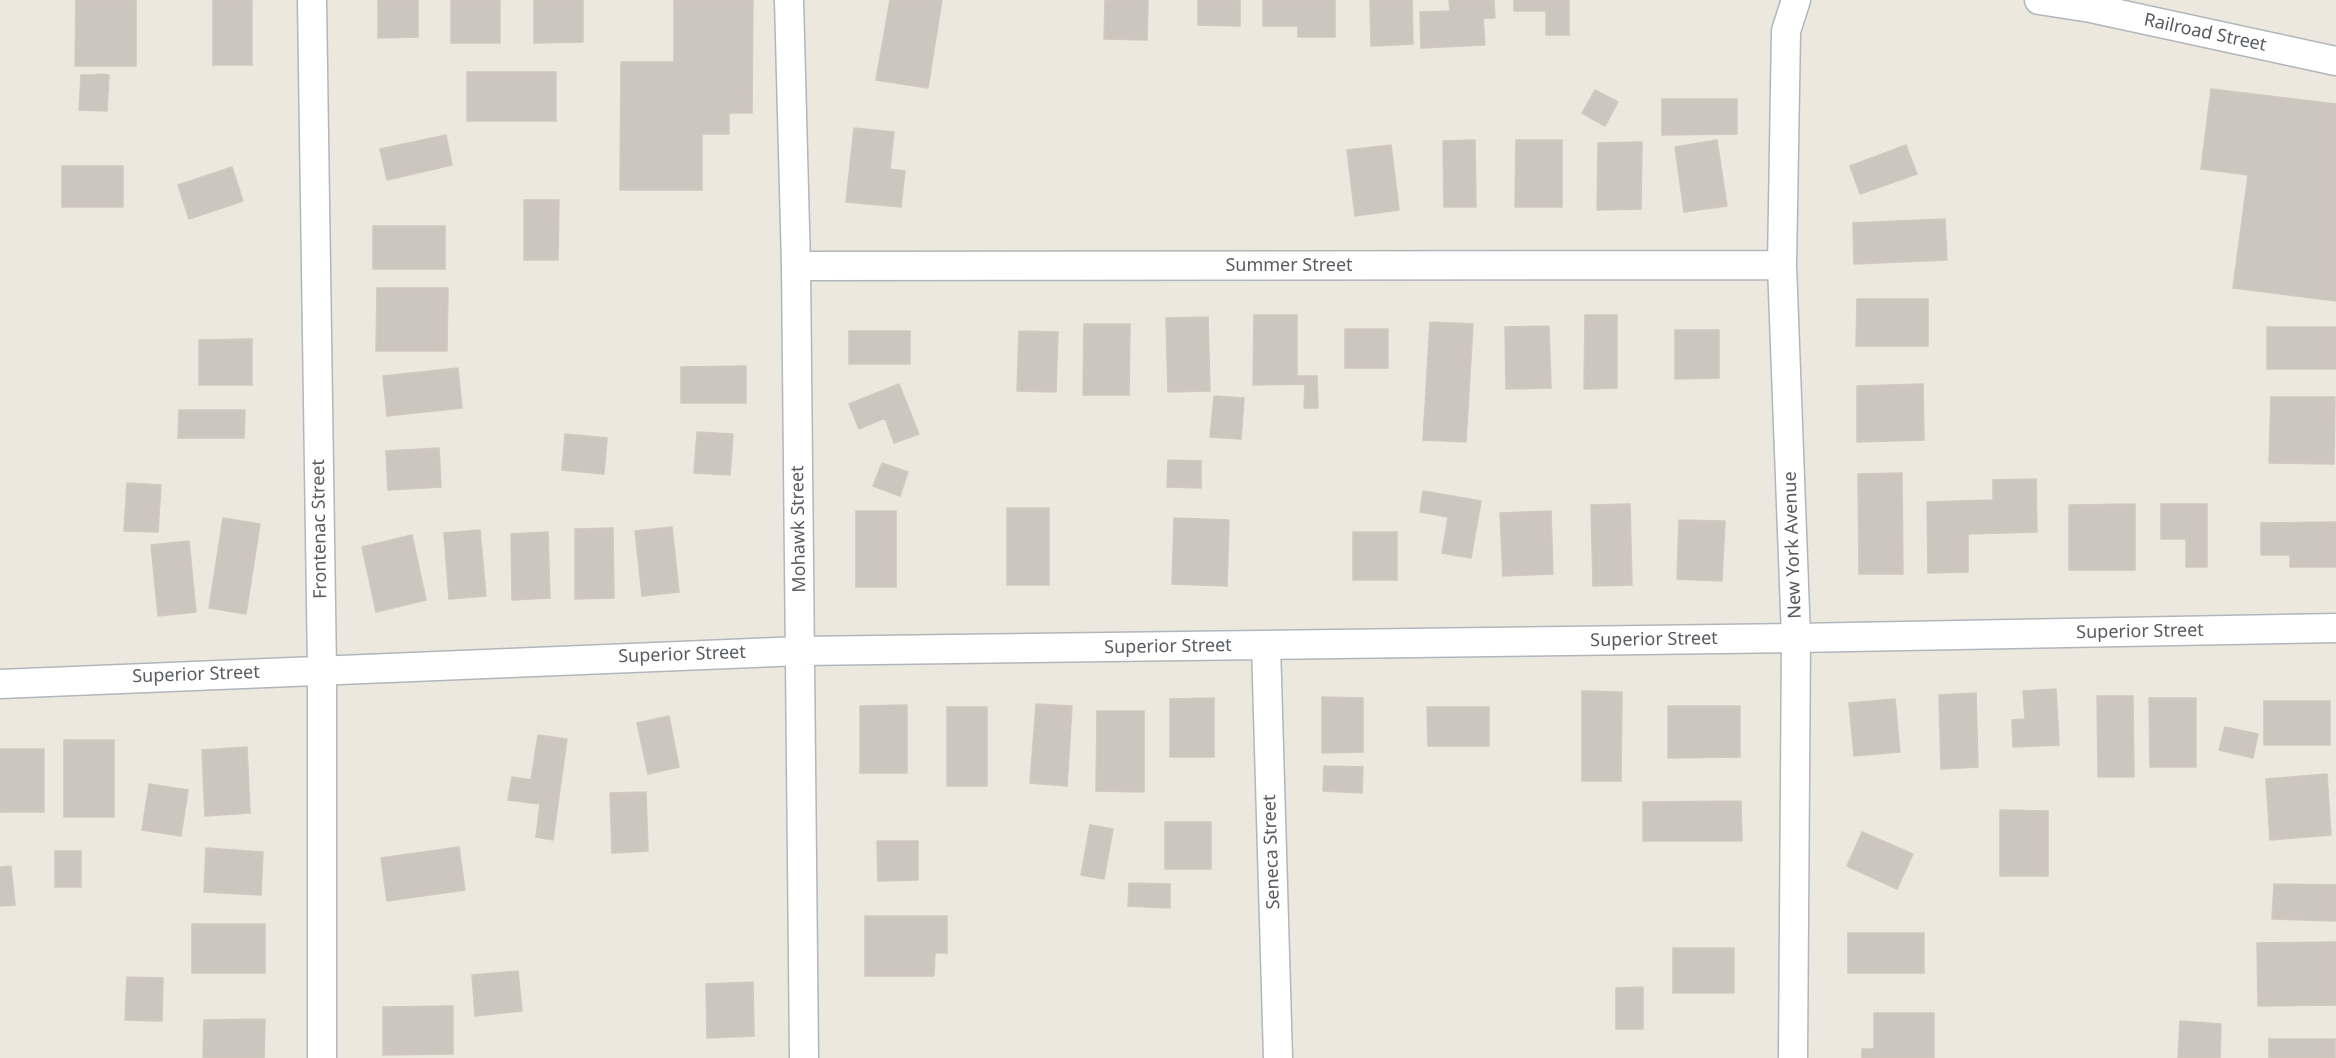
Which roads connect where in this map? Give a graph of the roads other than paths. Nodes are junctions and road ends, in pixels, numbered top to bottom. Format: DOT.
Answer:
graph roads {
  1 [pos="312,0"];
  2 [pos="789,0"];
  3 [pos="1796,0"];
  4 [pos="2039,0"];
  5 [pos="2336,61"];
  6 [pos="1782,265"];
  7 [pos="796,266"];
  8 [pos="2336,628"];
  9 [pos="1796,638"];
  10 [pos="1266,645"];
  11 [pos="801,651"];
  12 [pos="322,670"];
  13 [pos="0,684"];
  14 [pos="322,1058"];
  15 [pos="804,1058"];
  16 [pos="1278,1058"];
  17 [pos="1793,1058"];
  1 -- 12 [label="street, Frontenac Street"];
  2 -- 7 [label="street, Mohawk Street"];
  3 -- 6 [label="street, New York Avenue"];
  4 -- 5 [label="street, Railroad Street"];
  6 -- 7 [label="street, Summer Street"];
  6 -- 9 [label="street, New York Avenue"];
  7 -- 11 [label="street, Mohawk Street"];
  8 -- 9 [label="street, Superior Street"];
  9 -- 10 [label="street, Superior Street"];
  9 -- 17 [label="street, New York Avenue"];
  10 -- 11 [label="street, Superior Street"];
  10 -- 16 [label="street, Seneca Street"];
  11 -- 12 [label="street, Superior Street"];
  11 -- 15 [label="street, Mohawk Street"];
  12 -- 13 [label="street, Superior Street"];
  12 -- 14 [label="street, Frontenac Street"];
}
